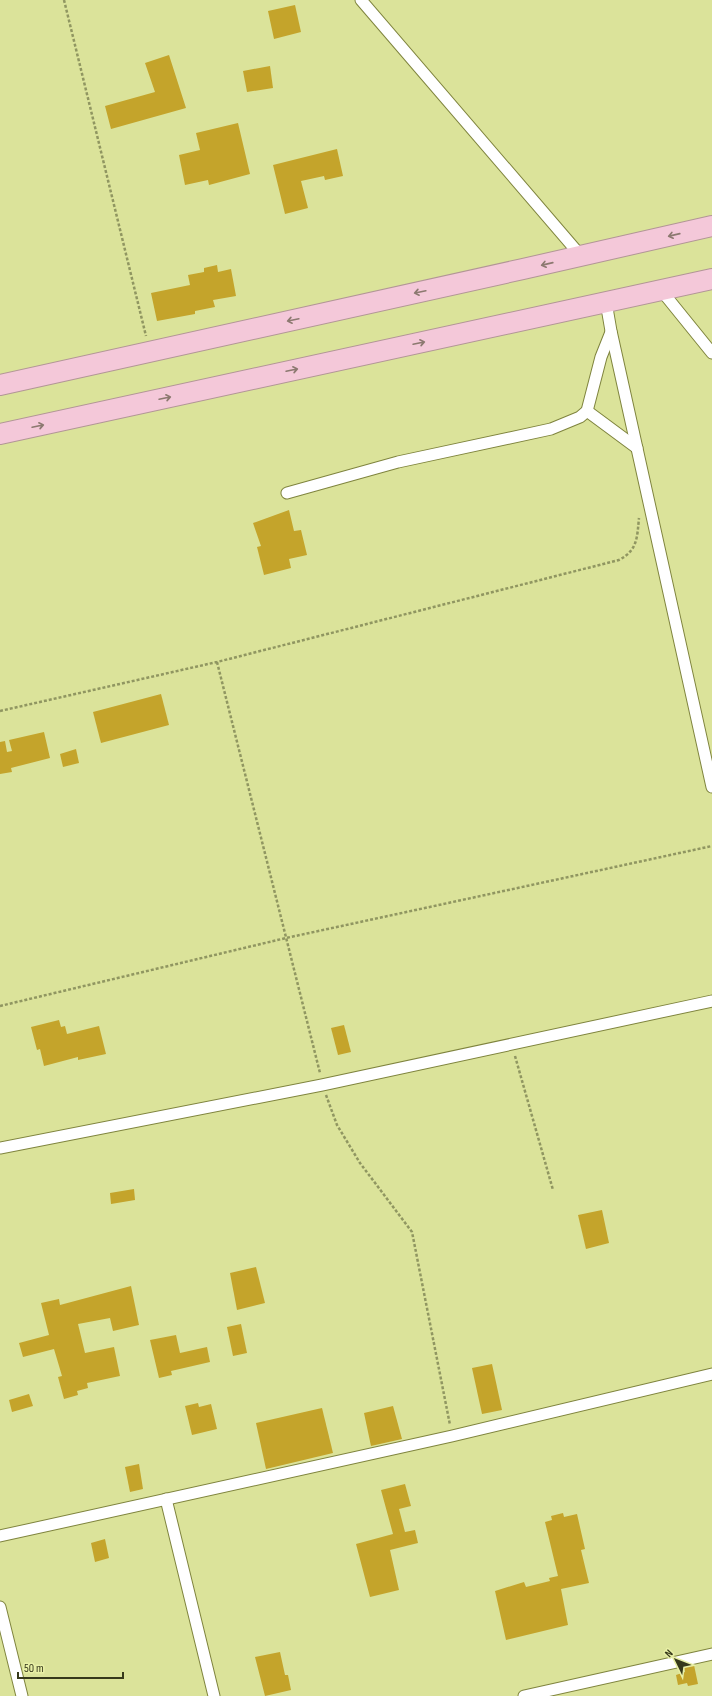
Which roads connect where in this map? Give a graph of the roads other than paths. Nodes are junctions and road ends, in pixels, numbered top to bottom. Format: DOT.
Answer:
graph roads {
  1 [pos="361,0"];
  2 [pos="712,226"];
  3 [pos="581,256"];
  4 [pos="712,279"];
  5 [pos="661,290"];
  6 [pos="606,302"];
  7 [pos="611,332"];
  8 [pos="712,353"];
  9 [pos="0,385"];
  10 [pos="587,411"];
  11 [pos="0,434"];
  12 [pos="637,448"];
  13 [pos="287,494"];
  14 [pos="712,787"];
  15 [pos="712,1001"];
  16 [pos="0,1148"];
  17 [pos="712,1374"];
  18 [pos="166,1499"];
  19 [pos="0,1536"];
  20 [pos="0,1607"];
  21 [pos="712,1654"];
  22 [pos="22,1696"];
  23 [pos="214,1696"];
  24 [pos="524,1696"];
  1 -- 3 [label="street"];
  2 -- 3 [label="highway, one-way"];
  3 -- 9 [label="highway, one-way"];
  4 -- 5 [label="highway"];
  5 -- 6 [label="highway"];
  5 -- 8 [label="street"];
  6 -- 7 [label="street"];
  11 -- 6 [label="highway, one-way"];
  7 -- 10 [label="street"];
  7 -- 12 [label="street"];
  10 -- 12 [label="street"];
  10 -- 13 [label="street"];
  12 -- 14 [label="street"];
  15 -- 16 [label="street"];
  17 -- 18 [label="street"];
  18 -- 19 [label="street"];
  18 -- 23 [label="street"];
  20 -- 22 [label="street"];
  21 -- 24 [label="street"];
}
